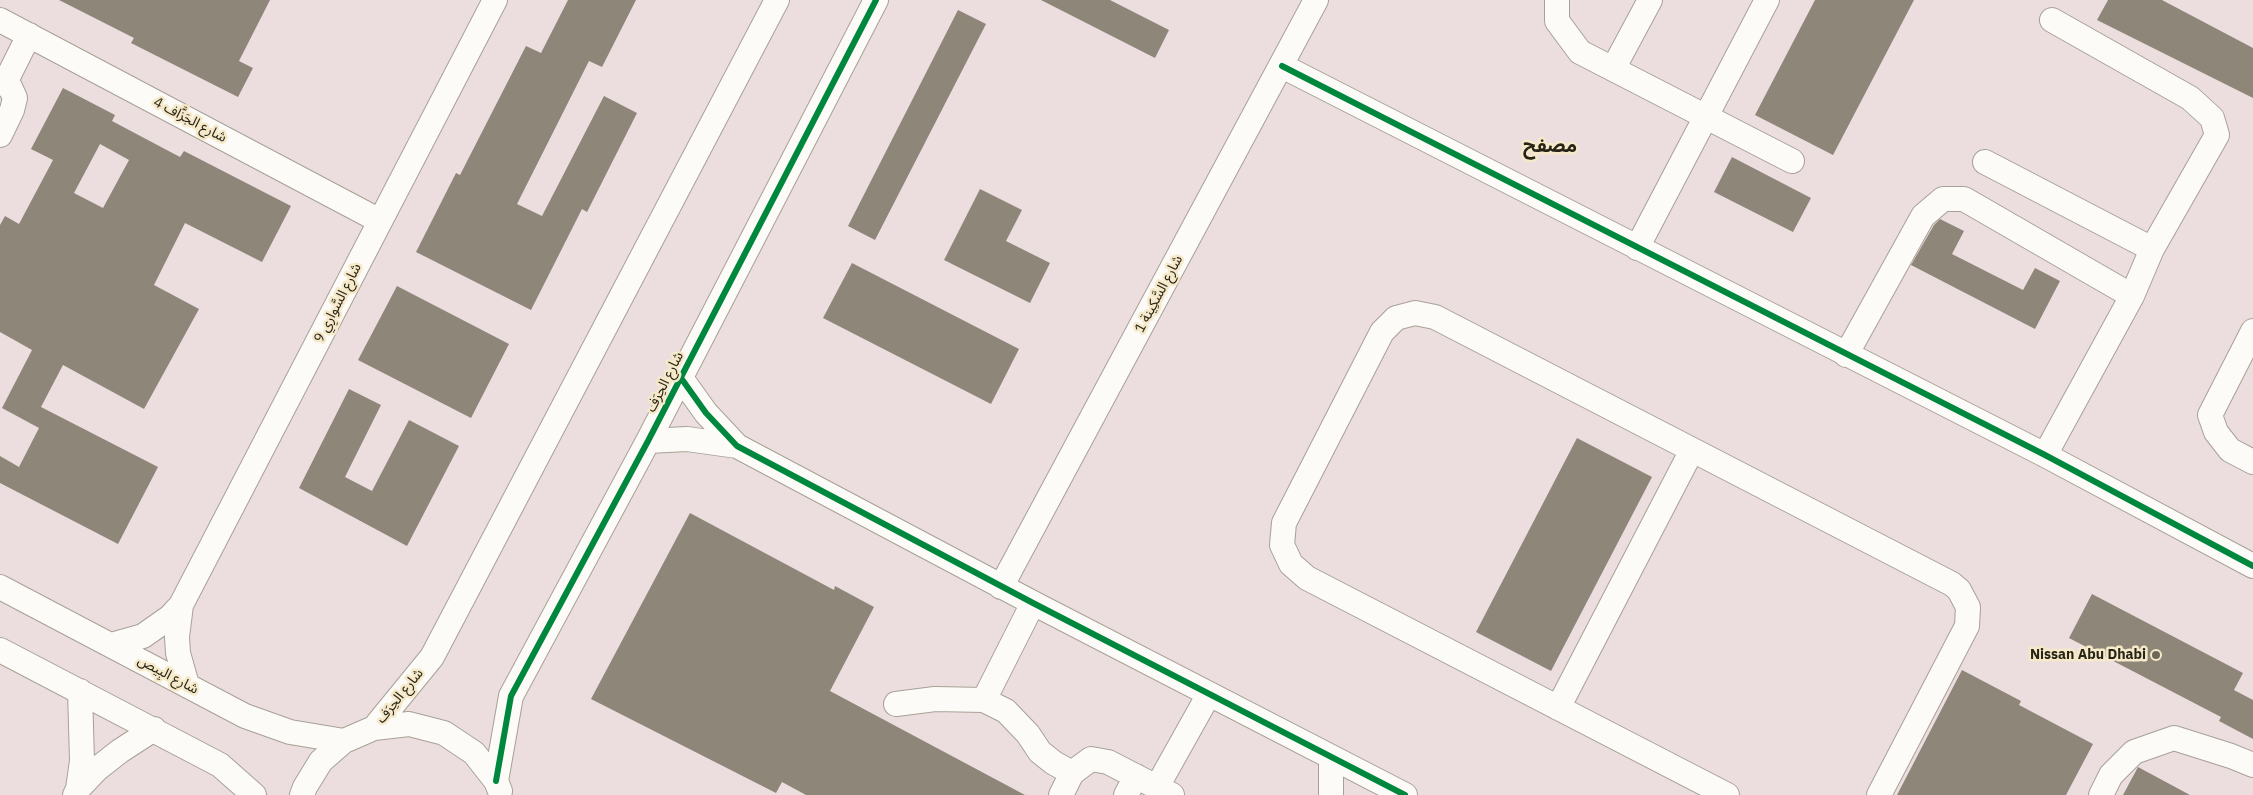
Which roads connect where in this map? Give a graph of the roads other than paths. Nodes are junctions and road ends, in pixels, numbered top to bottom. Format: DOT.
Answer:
graph roads {
  1 [pos="494,0"];
  2 [pos="777,0"];
  3 [pos="876,0"];
  4 [pos="1316,0"];
  5 [pos="1558,0"];
  6 [pos="1650,0"];
  7 [pos="1767,0"];
  8 [pos="0,20"];
  9 [pos="2052,20"];
  10 [pos="29,35"];
  11 [pos="1282,66"];
  12 [pos="1614,69"];
  13 [pos="2,82"];
  14 [pos="1706,117"];
  15 [pos="0,135"];
  16 [pos="1792,161"];
  17 [pos="1985,162"];
  18 [pos="380,221"];
  19 [pos="1637,248"];
  20 [pos="2152,250"];
  21 [pos="2132,296"];
  22 [pos="2253,331"];
  23 [pos="1846,355"];
  24 [pos="681,378"];
  25 [pos="648,441"];
  26 [pos="737,446"];
  27 [pos="1692,450"];
  28 [pos="2045,455"];
  29 [pos="2253,462"];
  30 [pos="2253,566"];
  31 [pos="0,587"];
  32 [pos="1001,587"];
  33 [pos="1033,603"];
  34 [pos="182,605"];
  35 [pos="111,645"];
  36 [pos="0,650"];
  37 [pos="187,684"];
  38 [pos="80,691"];
  39 [pos="1209,694"];
  40 [pos="984,700"];
  41 [pos="896,704"];
  42 [pos="1558,708"];
  43 [pos="374,728"];
  44 [pos="154,730"];
  45 [pos="344,741"];
  46 [pos="1331,757"];
  47 [pos="2253,764"];
  48 [pos="1072,773"];
  49 [pos="1131,785"];
  50 [pos="498,788"];
  51 [pos="1165,791"];
  52 [pos="76,792"];
  53 [pos="254,795"];
  54 [pos="302,795"];
  55 [pos="1061,795"];
  56 [pos="1330,795"];
  57 [pos="1405,795"];
  58 [pos="1726,795"];
  59 [pos="1879,795"];
  60 [pos="2102,795"];
  1 -- 18 [label="street, شارع السَّوارِي 9"];
  2 -- 43 [label="street, شارع الحِرَف"];
  3 -- 24 [label="street, شارع الحِرَف"];
  4 -- 11 [label="street, شارع السَّكِينة 1"];
  5 -- 12 [label="street"];
  6 -- 12 [label="street"];
  7 -- 14 [label="street"];
  8 -- 10 [label="street, شارع الجَزَّاف 4"];
  9 -- 20 [label="street"];
  10 -- 13 [label="street"];
  10 -- 18 [label="street, شارع الجَزَّاف 4"];
  11 -- 19 [label="street"];
  11 -- 32 [label="street, شارع السَّكِينة 1"];
  12 -- 14 [label="street"];
  13 -- 15 [label="street"];
  14 -- 16 [label="street"];
  14 -- 19 [label="street"];
  17 -- 20 [label="street"];
  18 -- 34 [label="street, شارع السَّوارِي 9"];
  19 -- 23 [label="street"];
  20 -- 21 [label="street"];
  21 -- 23 [label="street"];
  21 -- 28 [label="street"];
  22 -- 29 [label="street"];
  23 -- 28 [label="street"];
  24 -- 25 [label="street, شارع الحِرَف"];
  24 -- 26 [label="street"];
  25 -- 26 [label="street"];
  25 -- 50 [label="street, شارع الحِرَف"];
  26 -- 32 [label="street"];
  27 -- 42 [label="street"];
  27 -- 42 [label="street"];
  27 -- 59 [label="street"];
  28 -- 30 [label="street"];
  31 -- 35 [label="street, شارع البِيص"];
  32 -- 33 [label="street"];
  33 -- 39 [label="street"];
  33 -- 40 [label="street"];
  34 -- 35 [label="street, شارع السَّوارِي 9"];
  34 -- 37 [label="street, شارع السَّوارِي 9"];
  35 -- 37 [label="street, شارع البِيص"];
  36 -- 38 [label="street"];
  37 -- 45 [label="street, شارع البِيص"];
  38 -- 44 [label="street"];
  38 -- 52 [label="street"];
  39 -- 46 [label="street"];
  39 -- 51 [label="street"];
  40 -- 41 [label="street"];
  40 -- 48 [label="street"];
  42 -- 58 [label="street"];
  43 -- 45 [label="street"];
  43 -- 50 [label="street"];
  44 -- 52 [label="street"];
  44 -- 53 [label="street"];
  45 -- 54 [label="street"];
  46 -- 56 [label="street"];
  46 -- 57 [label="street"];
  47 -- 60 [label="street"];
  48 -- 49 [label="street"];
  48 -- 55 [label="street"];
  49 -- 51 [label="street"];
}
